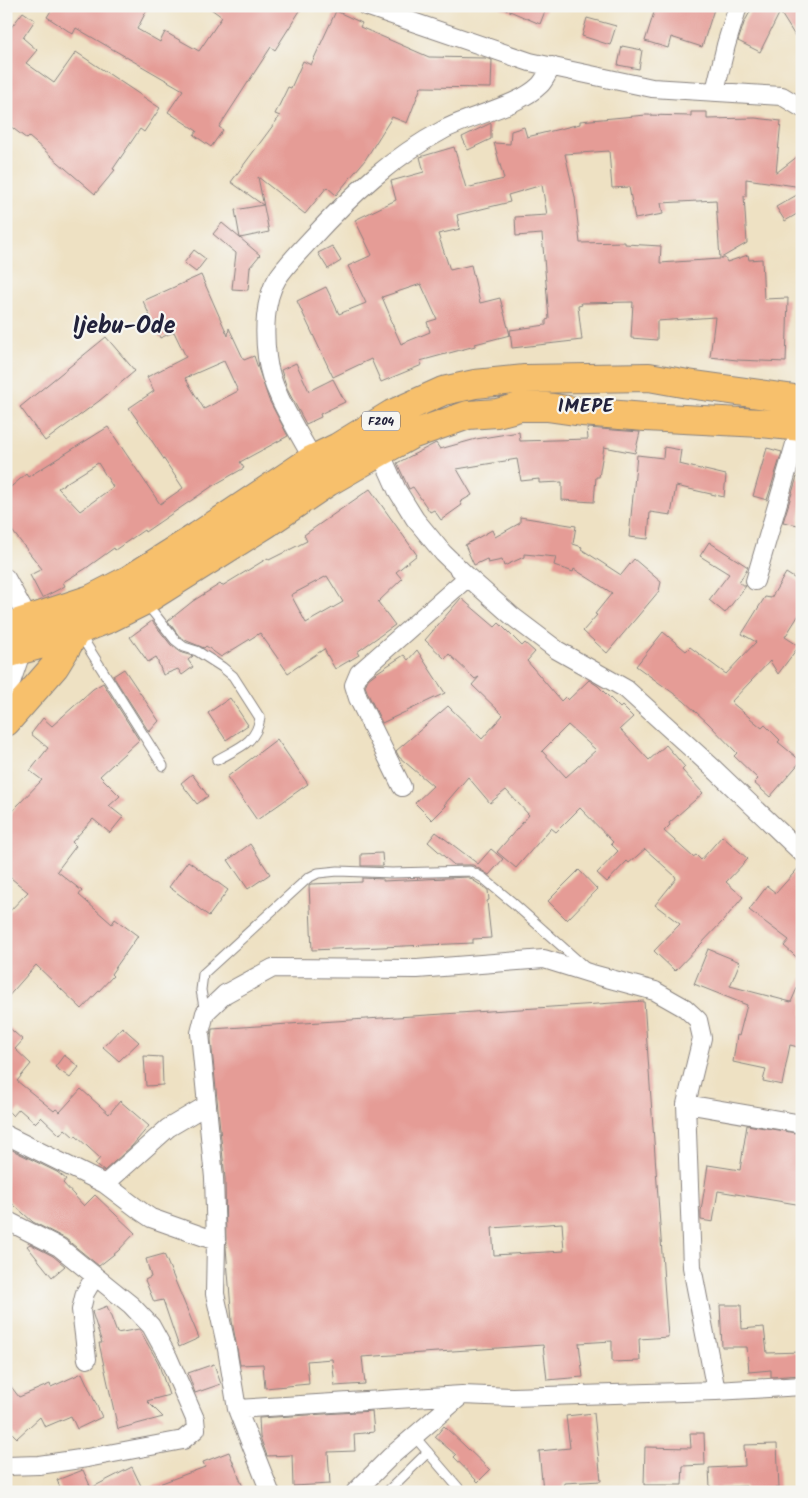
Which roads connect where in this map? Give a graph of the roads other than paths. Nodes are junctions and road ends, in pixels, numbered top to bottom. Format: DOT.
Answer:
graph roads {
  1 [pos="366,6"];
  2 [pos="738,6"];
  3 [pos="552,66"];
  4 [pos="715,91"];
  5 [pos="802,108"];
  6 [pos="802,400"];
  7 [pos="801,427"];
  8 [pos="380,452"];
  9 [pos="313,459"];
  10 [pos="468,577"];
  11 [pos="6,578"];
  12 [pos="755,581"];
  13 [pos="144,601"];
  14 [pos="17,623"];
  15 [pos="77,630"];
  16 [pos="14,652"];
  17 [pos="6,698"];
  18 [pos="6,722"];
  19 [pos="217,760"];
  20 [pos="163,766"];
  21 [pos="402,787"];
  22 [pos="802,853"];
  23 [pos="592,974"];
  24 [pos="205,1013"];
  25 [pos="686,1104"];
  26 [pos="207,1105"];
  27 [pos="802,1124"];
  28 [pos="6,1135"];
  29 [pos="105,1184"];
  30 [pos="6,1220"];
  31 [pos="216,1241"];
  32 [pos="95,1276"];
  33 [pos="87,1360"];
  34 [pos="802,1386"];
  35 [pos="716,1391"];
  36 [pos="462,1395"];
  37 [pos="237,1409"];
  38 [pos="414,1436"];
  39 [pos="428,1452"];
  40 [pos="6,1466"];
  41 [pos="270,1492"];
  42 [pos="355,1492"];
  43 [pos="387,1492"];
  44 [pos="462,1492"];
  1 -- 3 [label="street"];
  2 -- 4 [label="street"];
  3 -- 4 [label="street"];
  3 -- 9 [label="street"];
  4 -- 5 [label="street"];
  6 -- 9 [label="main road, F204"];
  7 -- 8 [label="main road, F204"];
  7 -- 12 [label="street"];
  8 -- 10 [label="street"];
  8 -- 13 [label="main road, F204"];
  9 -- 14 [label="main road, F204"];
  10 -- 21 [label="street"];
  10 -- 22 [label="street"];
  11 -- 14 [label="street"];
  13 -- 15 [label="main road, F204"];
  13 -- 19 [label="lane"];
  15 -- 16 [label="main road, F204"];
  15 -- 18 [label="main road"];
  15 -- 20 [label="lane"];
  16 -- 17 [label="street"];
  23 -- 24 [label="street"];
  23 -- 24 [label="lane"];
  23 -- 25 [label="street"];
  24 -- 26 [label="street"];
  25 -- 27 [label="street"];
  25 -- 35 [label="street"];
  26 -- 29 [label="street"];
  26 -- 31 [label="street"];
  28 -- 29 [label="street"];
  29 -- 31 [label="street"];
  30 -- 32 [label="street"];
  31 -- 37 [label="street"];
  32 -- 33 [label="street"];
  32 -- 40 [label="street"];
  34 -- 35 [label="street"];
  35 -- 36 [label="street"];
  36 -- 37 [label="street"];
  36 -- 38 [label="street"];
  37 -- 41 [label="street"];
  38 -- 39 [label="lane"];
  38 -- 42 [label="street"];
  39 -- 43 [label="lane"];
  39 -- 44 [label="lane"];
}
